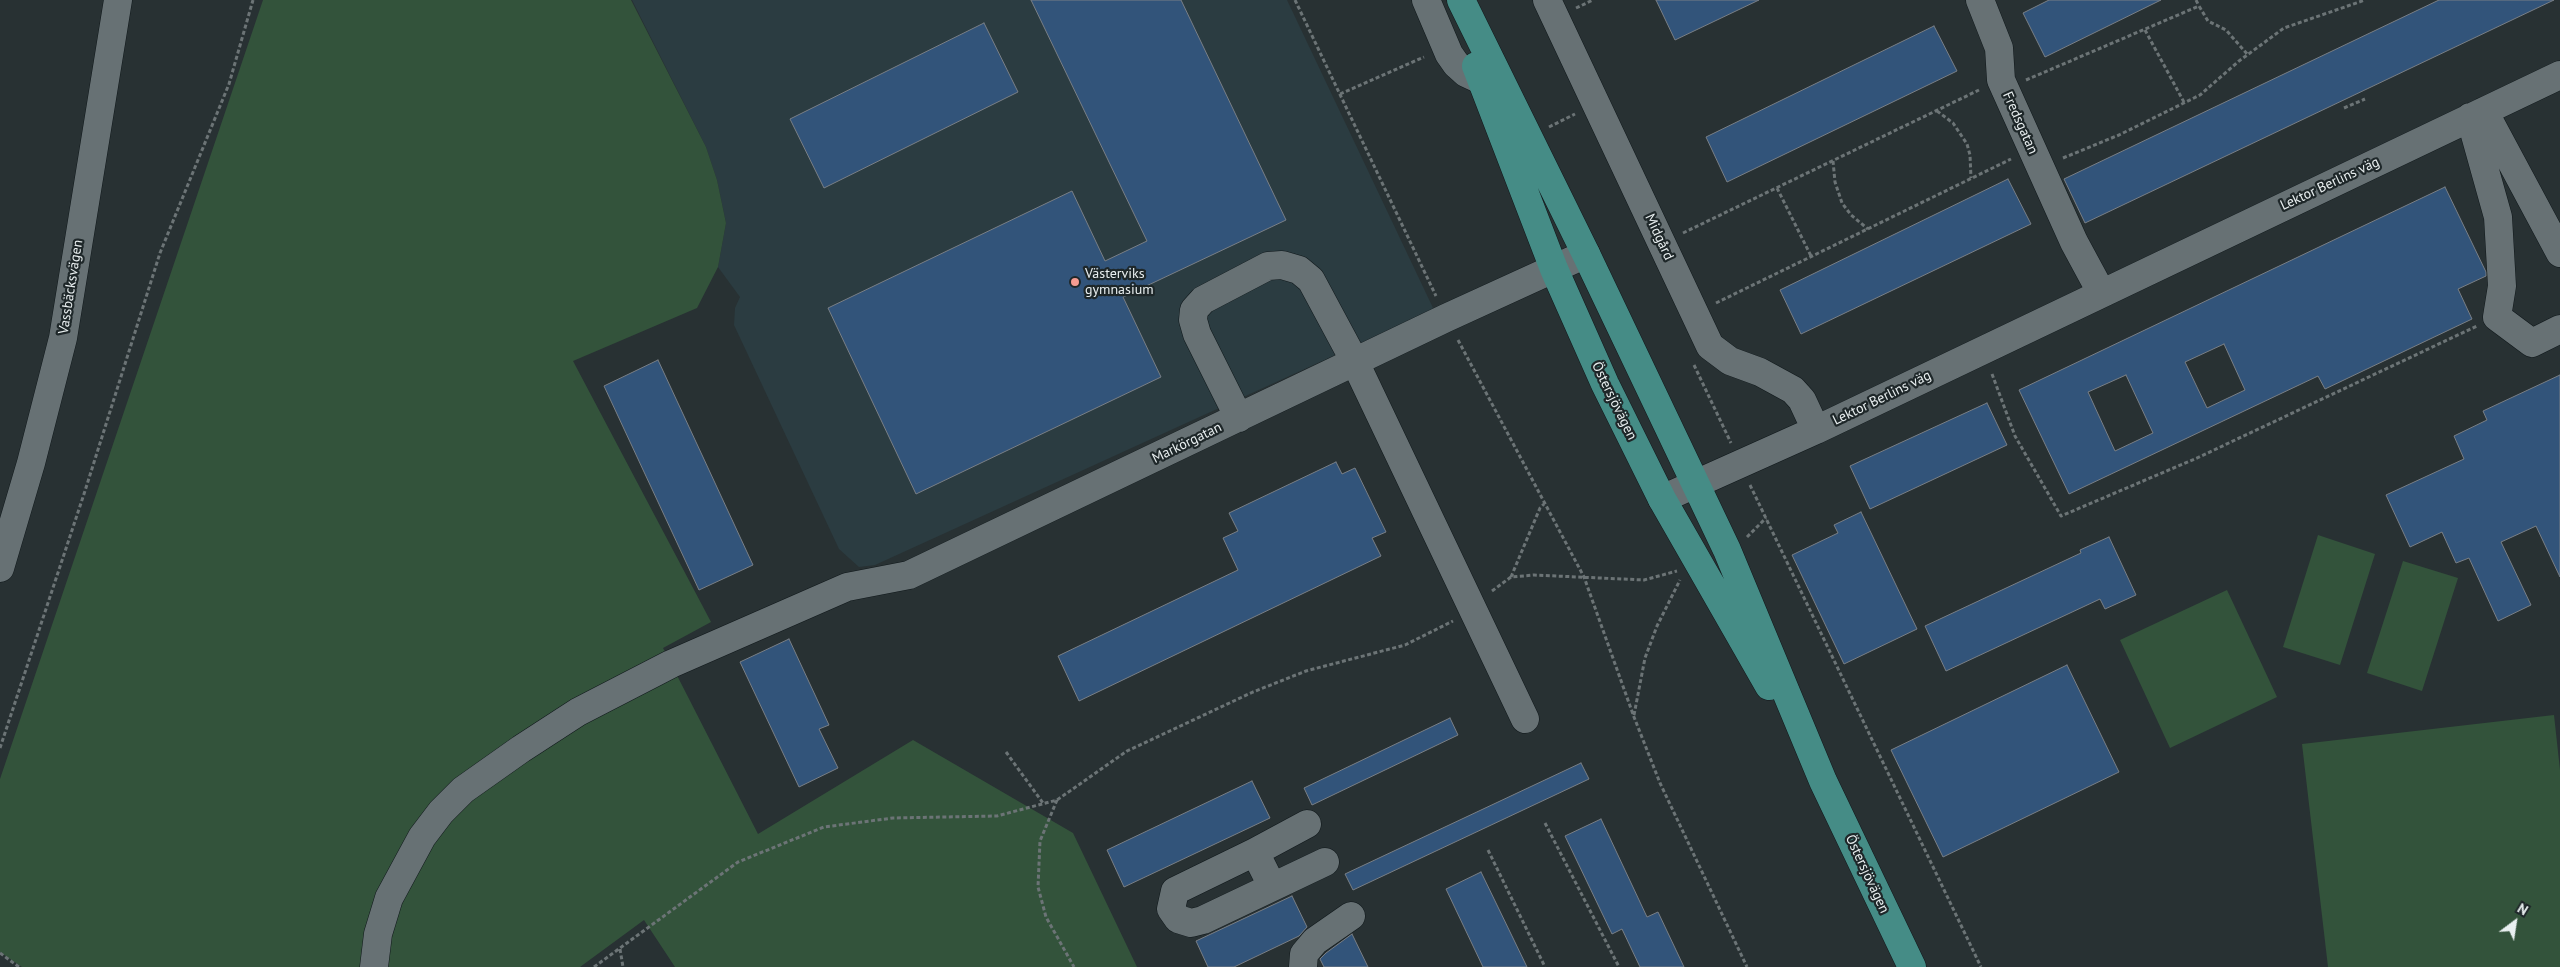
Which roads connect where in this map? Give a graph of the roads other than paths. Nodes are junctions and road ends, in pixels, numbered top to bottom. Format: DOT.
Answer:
graph roads {
  1 [pos="118,0"];
  2 [pos="1426,0"];
  3 [pos="1450,0"];
  4 [pos="1461,0"];
  5 [pos="1547,0"];
  6 [pos="1980,0"];
  7 [pos="2560,75"];
  8 [pos="1481,80"];
  9 [pos="2477,114"];
  10 [pos="2560,253"];
  11 [pos="1586,254"];
  12 [pos="1554,269"];
  13 [pos="2101,292"];
  14 [pos="2560,329"];
  15 [pos="1355,362"];
  16 [pos="1239,418"];
  17 [pos="1816,430"];
  18 [pos="1694,484"];
  19 [pos="1662,499"];
  20 [pos="0,568"];
  21 [pos="1525,719"];
  22 [pos="1823,780"];
  23 [pos="1306,824"];
  24 [pos="1255,852"];
  25 [pos="1325,862"];
  26 [pos="1272,886"];
  27 [pos="1350,916"];
  28 [pos="1300,966"];
  29 [pos="374,967"];
  30 [pos="1912,967"];
  1 -- 20 [label="street, Vassbäcksvägen"];
  2 -- 8 [label="street"];
  3 -- 8 [label="main road, Östersjövägen"];
  4 -- 11 [label="main road, Östersjövägen"];
  5 -- 17 [label="street, Midgård"];
  6 -- 13 [label="street, Fredsgatan"];
  7 -- 9 [label="street, Lektor Berlins väg"];
  8 -- 12 [label="main road, Östersjövägen"];
  9 -- 10 [label="street"];
  9 -- 13 [label="street, Lektor Berlins väg"];
  9 -- 14 [label="street"];
  11 -- 12 [label="street, Markörgatan"];
  11 -- 18 [label="main road, Östersjövägen"];
  12 -- 15 [label="street, Markörgatan"];
  12 -- 19 [label="main road, Östersjövägen"];
  13 -- 17 [label="street, Lektor Berlins väg"];
  15 -- 16 [label="street, Markörgatan"];
  15 -- 16 [label="street"];
  15 -- 21 [label="street"];
  16 -- 29 [label="street, Markörgatan"];
  17 -- 18 [label="street, Lektor Berlins väg"];
  18 -- 19 [label="street, Lektor Berlins väg"];
  18 -- 22 [label="main road, Östersjövägen"];
  19 -- 22 [label="main road, Östersjövägen"];
  22 -- 30 [label="main road, Östersjövägen"];
  23 -- 24 [label="street"];
  24 -- 26 [label="street"];
  24 -- 26 [label="street"];
  25 -- 26 [label="street"];
  27 -- 28 [label="street"];
}
